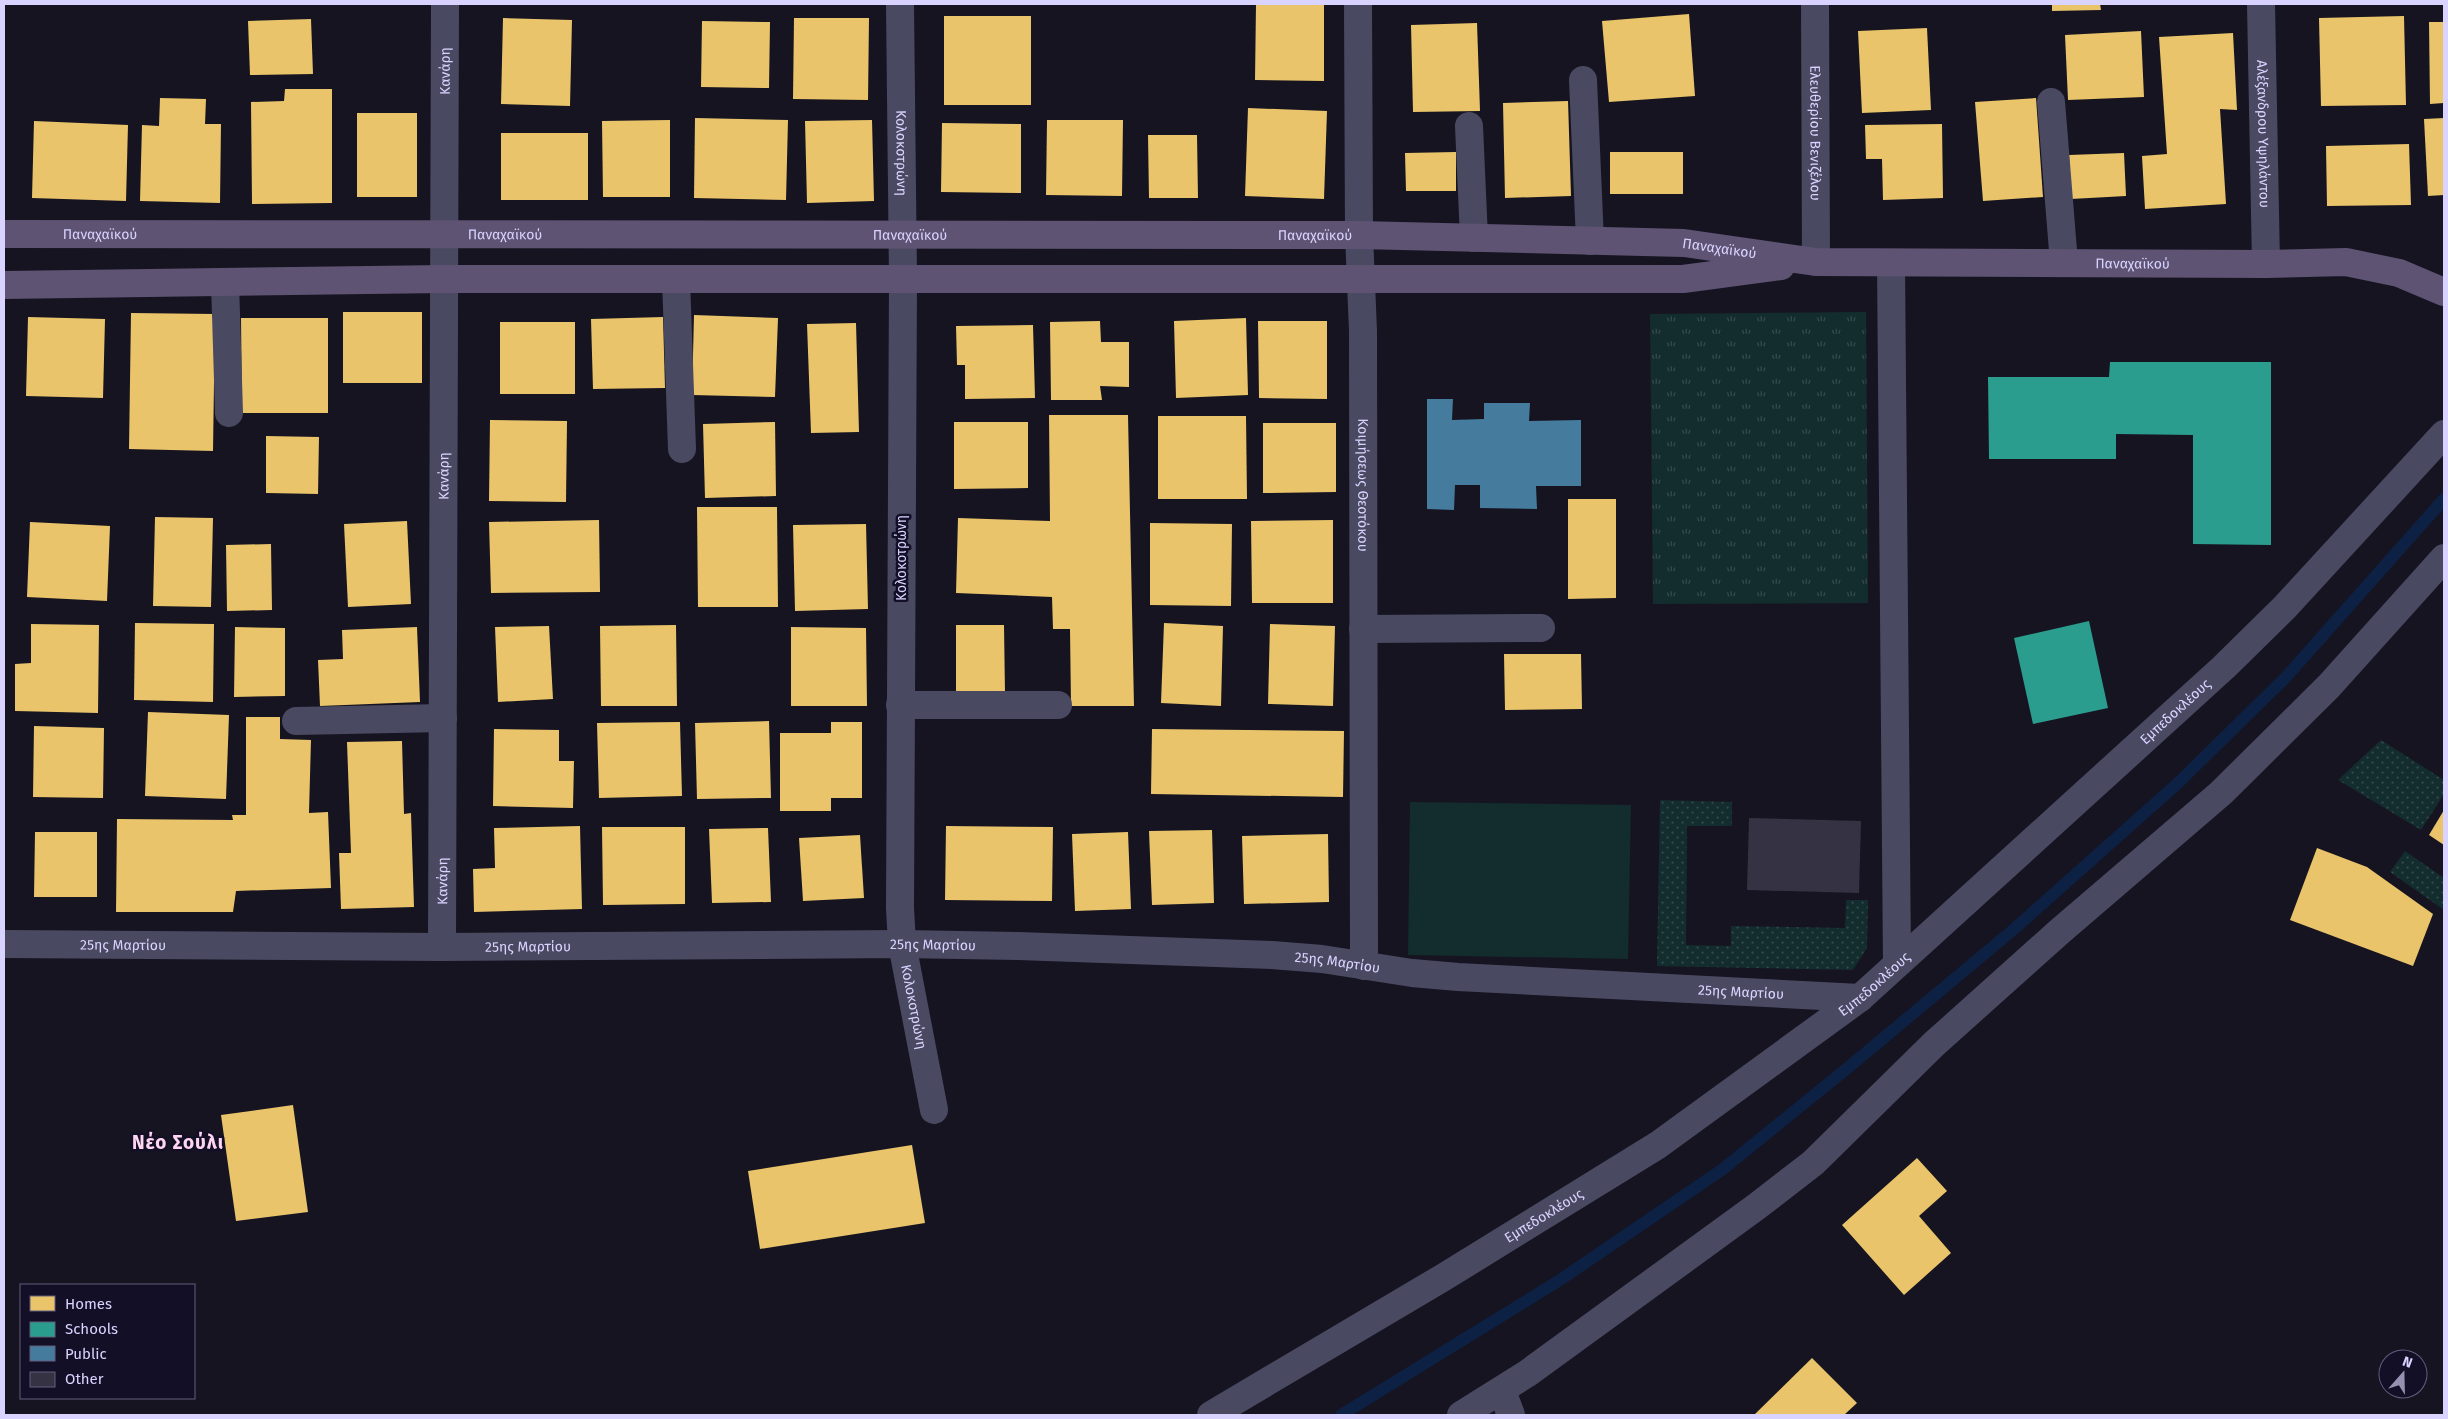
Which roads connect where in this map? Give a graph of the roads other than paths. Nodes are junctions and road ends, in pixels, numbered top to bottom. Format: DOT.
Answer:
graph roads {
  1 [pos="444,4"];
  2 [pos="900,4"];
  3 [pos="1358,4"];
  4 [pos="1816,4"];
  5 [pos="2261,4"];
  6 [pos="1583,80"];
  7 [pos="2051,102"];
  8 [pos="1469,126"];
  9 [pos="4,234"];
  10 [pos="444,234"];
  11 [pos="903,235"];
  12 [pos="1360,236"];
  13 [pos="1474,238"];
  14 [pos="1590,241"];
  15 [pos="1816,262"];
  16 [pos="1891,263"];
  17 [pos="2064,263"];
  18 [pos="2266,264"];
  19 [pos="444,279"];
  20 [pos="1361,279"];
  21 [pos="676,280"];
  22 [pos="903,280"];
  23 [pos="225,282"];
  24 [pos="4,285"];
  25 [pos="2444,292"];
  26 [pos="229,413"];
  27 [pos="2444,434"];
  28 [pos="682,449"];
  29 [pos="2444,558"];
  30 [pos="1541,628"];
  31 [pos="1363,629"];
  32 [pos="900,705"];
  33 [pos="1058,705"];
  34 [pos="443,718"];
  35 [pos="296,721"];
  36 [pos="4,944"];
  37 [pos="902,944"];
  38 [pos="442,947"];
  39 [pos="1897,964"];
  40 [pos="1364,966"];
  41 [pos="1860,998"];
  42 [pos="934,1110"];
  43 [pos="1507,1403"];
  44 [pos="1211,1415"];
  45 [pos="1461,1415"];
  1 -- 10 [label="street, Κανάρη"];
  2 -- 11 [label="street, Κολοκοτρώνη"];
  3 -- 12 [label="street, Κοιμήσεως Θεοτόκου"];
  4 -- 15 [label="street, Ελευθερίου Βενιζέλου"];
  5 -- 18 [label="street, Αλέξανδρου Υψηλάντου"];
  6 -- 14 [label="street"];
  7 -- 17 [label="street"];
  8 -- 13 [label="street"];
  9 -- 10 [label="main road, Παναχαϊκού"];
  10 -- 11 [label="main road, Παναχαϊκού"];
  10 -- 19 [label="street, Κανάρη"];
  11 -- 12 [label="main road, Παναχαϊκού"];
  11 -- 22 [label="street, Κολοκοτρώνη"];
  12 -- 13 [label="main road, Παναχαϊκού"];
  12 -- 20 [label="street, Κοιμήσεως Θεοτόκου"];
  13 -- 14 [label="main road, Παναχαϊκού"];
  14 -- 15 [label="main road, Παναχαϊκού"];
  15 -- 16 [label="main road, Παναχαϊκού"];
  15 -- 20 [label="main road, Παναχαϊκού"];
  16 -- 17 [label="main road, Παναχαϊκού"];
  16 -- 39 [label="street"];
  17 -- 18 [label="main road, Παναχαϊκού"];
  18 -- 25 [label="main road, Παναχαϊκού"];
  19 -- 21 [label="main road, Παναχαϊκού"];
  19 -- 23 [label="main road, Παναχαϊκού"];
  19 -- 34 [label="street, Κανάρη"];
  20 -- 22 [label="main road, Παναχαϊκού"];
  20 -- 31 [label="street, Κοιμήσεως Θεοτόκου"];
  21 -- 22 [label="main road, Παναχαϊκού"];
  21 -- 28 [label="street"];
  22 -- 32 [label="street, Κολοκοτρώνη"];
  23 -- 24 [label="main road, Παναχαϊκού"];
  23 -- 26 [label="street"];
  27 -- 39 [label="street, Εμπεδοκλέους"];
  29 -- 43 [label="street"];
  30 -- 31 [label="street"];
  31 -- 40 [label="street, Κοιμήσεως Θεοτόκου"];
  32 -- 33 [label="street"];
  32 -- 37 [label="street, Κολοκοτρώνη"];
  34 -- 35 [label="street"];
  34 -- 38 [label="street, Κανάρη"];
  36 -- 38 [label="street, 25ης Μαρτίου"];
  37 -- 38 [label="street, 25ης Μαρτίου"];
  37 -- 40 [label="street, 25ης Μαρτίου"];
  37 -- 42 [label="street, Κολοκοτρώνη"];
  39 -- 41 [label="street, Εμπεδοκλέους"];
  40 -- 41 [label="street, 25ης Μαρτίου"];
  41 -- 44 [label="street, Εμπεδοκλέους"];
  43 -- 45 [label="street"];
}
